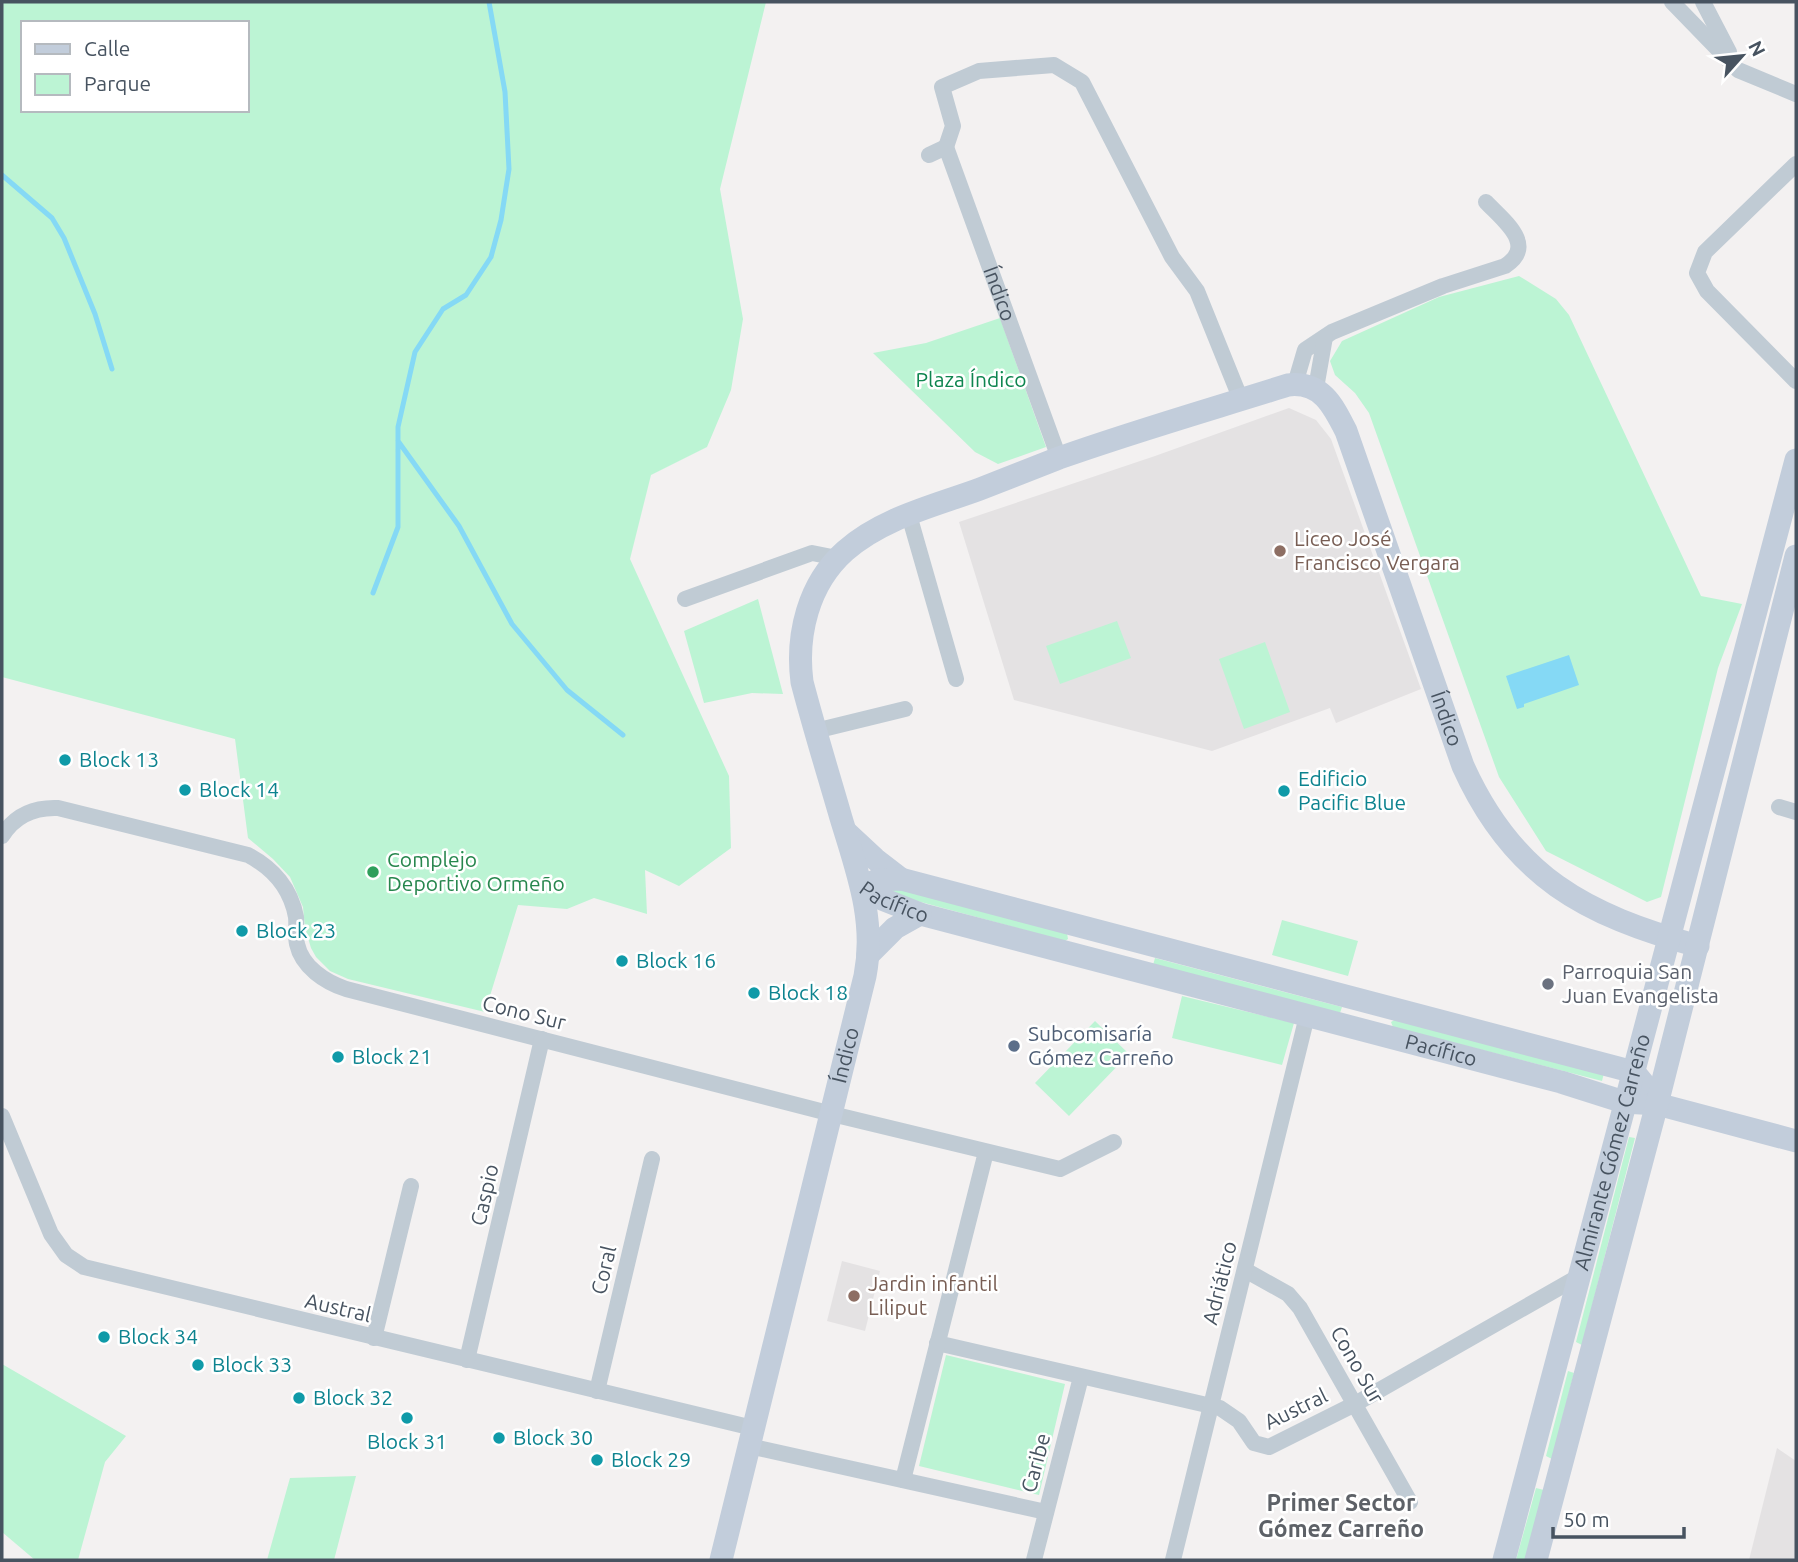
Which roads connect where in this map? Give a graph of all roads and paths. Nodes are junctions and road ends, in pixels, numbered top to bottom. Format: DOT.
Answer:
graph roads {
  1 [pos="1672,2"];
  2 [pos="1703,2"];
  3 [pos="1738,70"];
  4 [pos="1796,94"];
  5 [pos="946,147"];
  6 [pos="929,155"];
  7 [pos="1796,164"];
  8 [pos="1486,202"];
  9 [pos="1796,381"];
  10 [pos="1305,386"];
  11 [pos="1241,400"];
  12 [pos="1059,458"];
  13 [pos="1796,460"];
  14 [pos="909,515"];
  15 [pos="1796,556"];
  16 [pos="837,558"];
  17 [pos="685,599"];
  18 [pos="956,679"];
  19 [pos="905,709"];
  20 [pos="816,731"];
  21 [pos="1779,807"];
  22 [pos="1796,812"];
  23 [pos="845,830"];
  24 [pos="2,836"];
  25 [pos="901,879"];
  26 [pos="863,887"];
  27 [pos="920,914"];
  28 [pos="1669,938"];
  29 [pos="1698,946"];
  30 [pos="867,955"];
  31 [pos="1307,1016"];
  32 [pos="542,1039"];
  33 [pos="1634,1072"];
  34 [pos="1625,1102"];
  35 [pos="1657,1104"];
  36 [pos="832,1114"];
  37 [pos="2,1116"];
  38 [pos="1796,1141"];
  39 [pos="1114,1142"];
  40 [pos="986,1152"];
  41 [pos="652,1159"];
  42 [pos="411,1186"];
  43 [pos="1245,1270"];
  44 [pos="1578,1277"];
  45 [pos="374,1338"];
  46 [pos="937,1343"];
  47 [pos="1560,1349"];
  48 [pos="1590,1358"];
  49 [pos="467,1360"];
  50 [pos="1080,1377"];
  51 [pos="597,1391"];
  52 [pos="1355,1404"];
  53 [pos="1211,1406"];
  54 [pos="751,1437"];
  55 [pos="1529,1465"];
  56 [pos="1560,1473"];
  57 [pos="903,1480"];
  58 [pos="1410,1502"];
  59 [pos="1046,1512"];
  60 [pos="720,1560"];
  61 [pos="1034,1560"];
  62 [pos="1173,1560"];
  63 [pos="1504,1560"];
  64 [pos="1536,1560"];
  1 -- 3 [label="street"];
  2 -- 3 [label="street"];
  3 -- 4 [label="street"];
  5 -- 6 [label="street"];
  5 -- 11 [label="street"];
  5 -- 12 [label="street, Índico"];
  7 -- 9 [label="street"];
  8 -- 10 [label="street"];
  10 -- 11 [label="street, Índico"];
  10 -- 28 [label="street, Índico"];
  11 -- 12 [label="street, Índico"];
  12 -- 14 [label="street, Índico"];
  13 -- 28 [label="street, Almirante Gómez Carreño"];
  14 -- 16 [label="street, Índico"];
  14 -- 18 [label="street"];
  15 -- 29 [label="street, Almirante Gómez Carreño"];
  16 -- 17 [label="street"];
  16 -- 20 [label="street, Índico"];
  19 -- 20 [label="street"];
  20 -- 23 [label="street, Índico"];
  21 -- 22 [label="street"];
  23 -- 25 [label="street"];
  23 -- 26 [label="street, Índico"];
  24 -- 32 [label="street, Cono Sur"];
  25 -- 26 [label="street, Pacífico"];
  25 -- 33 [label="street, Pacífico"];
  26 -- 27 [label="street, Pacífico"];
  26 -- 30 [label="street, Índico"];
  27 -- 30 [label="street"];
  27 -- 31 [label="street, Pacífico"];
  28 -- 29 [label="street, Índico"];
  28 -- 33 [label="street, Almirante Gómez Carreño"];
  29 -- 35 [label="street, Almirante Gómez Carreño"];
  30 -- 36 [label="street, Índico"];
  31 -- 34 [label="street, Pacífico"];
  31 -- 43 [label="street, Adriático"];
  32 -- 36 [label="street, Cono Sur"];
  32 -- 49 [label="street, Caspio"];
  33 -- 34 [label="street, Almirante Gómez Carreño"];
  33 -- 35 [label="street"];
  34 -- 35 [label="street, Pacífico"];
  34 -- 44 [label="street, Almirante Gómez Carreño"];
  35 -- 38 [label="street, Pacífico"];
  35 -- 48 [label="street, Almirante Gómez Carreño"];
  36 -- 40 [label="street, Cono Sur"];
  36 -- 54 [label="street, Índico"];
  37 -- 45 [label="street, Austral"];
  39 -- 40 [label="street, Cono Sur"];
  40 -- 46 [label="street"];
  41 -- 51 [label="street, Coral"];
  42 -- 45 [label="street"];
  43 -- 52 [label="street, Cono Sur"];
  43 -- 53 [label="street, Adriático"];
  44 -- 47 [label="street, Almirante Gómez Carreño"];
  44 -- 52 [label="street, Austral"];
  45 -- 49 [label="street, Austral"];
  46 -- 50 [label="street, Austral"];
  46 -- 57 [label="street"];
  47 -- 48 [label="street"];
  47 -- 55 [label="street, Almirante Gómez Carreño"];
  48 -- 56 [label="street, Almirante Gómez Carreño"];
  49 -- 51 [label="street, Austral"];
  50 -- 53 [label="street, Austral"];
  50 -- 59 [label="street, Caribe"];
  51 -- 54 [label="street, Austral"];
  52 -- 53 [label="street, Austral"];
  52 -- 58 [label="street, Cono Sur"];
  53 -- 62 [label="street, Adriático"];
  54 -- 57 [label="street, Austral"];
  54 -- 60 [label="street, Índico"];
  55 -- 56 [label="street"];
  55 -- 63 [label="street, Almirante Gómez Carreño"];
  56 -- 64 [label="street, Almirante Gómez Carreño"];
  57 -- 59 [label="street, Austral"];
  59 -- 61 [label="street, Caribe"];
}
